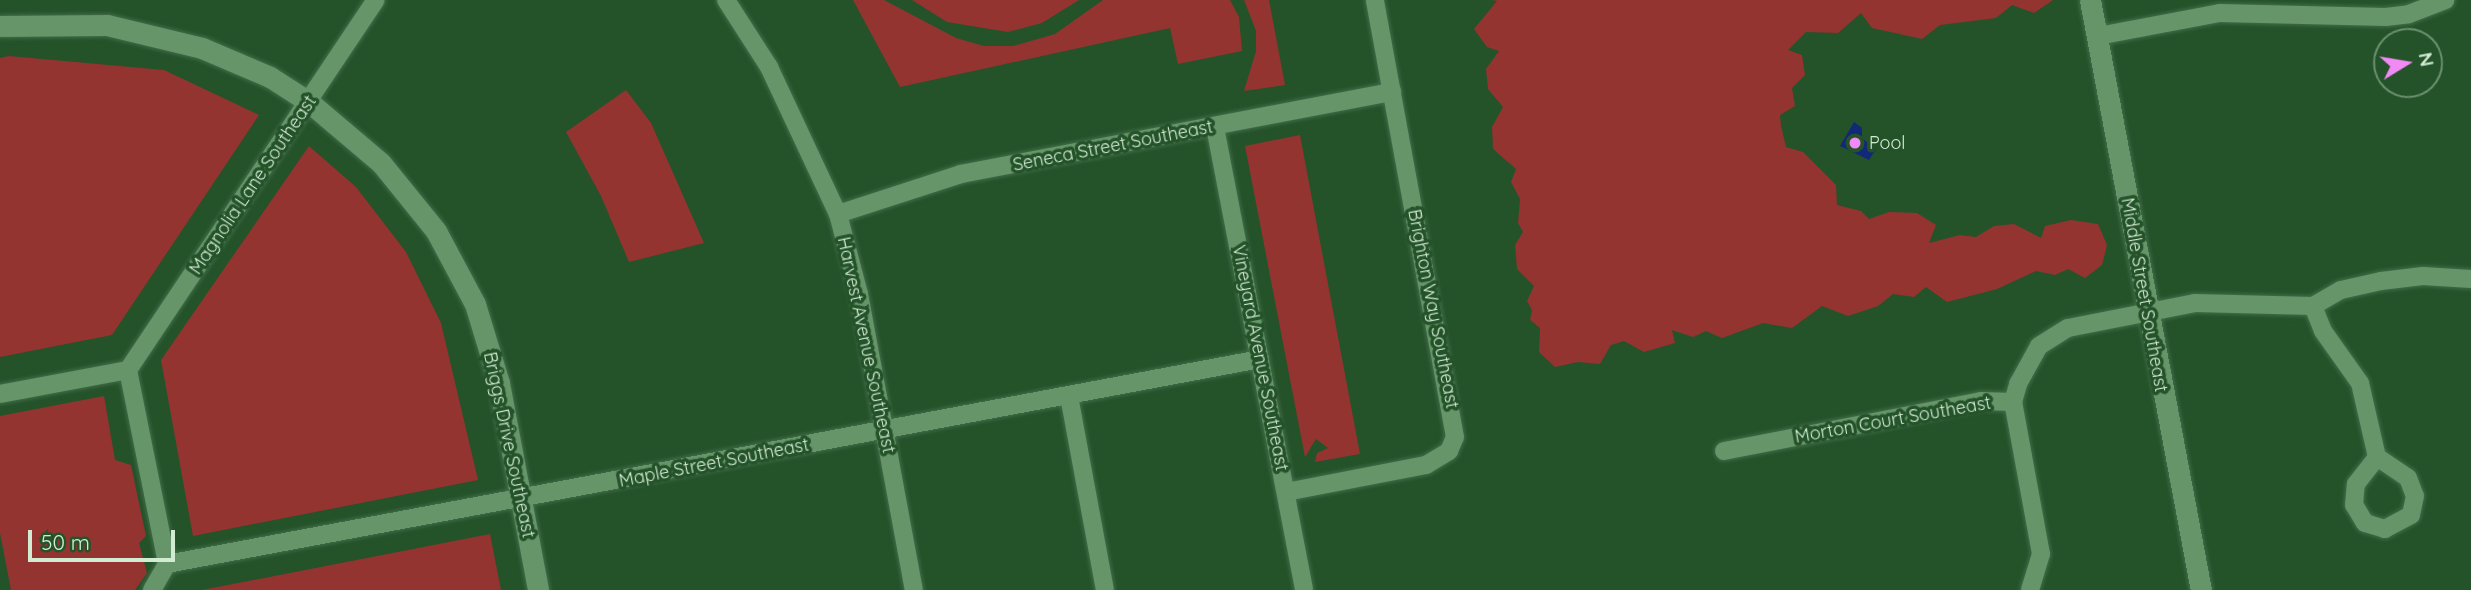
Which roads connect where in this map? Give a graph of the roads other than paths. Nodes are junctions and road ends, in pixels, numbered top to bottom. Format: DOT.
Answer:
graph roads {
  1 [pos="376,0"];
  2 [pos="726,0"];
  3 [pos="1375,0"];
  4 [pos="2090,0"];
  5 [pos="2445,0"];
  6 [pos="0,26"];
  7 [pos="2098,36"];
  8 [pos="1392,92"];
  9 [pos="309,102"];
  10 [pos="1215,127"];
  11 [pos="838,214"];
  12 [pos="2471,279"];
  13 [pos="2313,306"];
  14 [pos="2146,313"];
  15 [pos="1260,359"];
  16 [pos="128,370"];
  17 [pos="0,394"];
  18 [pos="1069,396"];
  19 [pos="2013,402"];
  20 [pos="884,430"];
  21 [pos="1724,451"];
  22 [pos="2377,457"];
  23 [pos="1286,492"];
  24 [pos="521,500"];
  25 [pos="167,564"];
  26 [pos="152,590"];
  27 [pos="538,590"];
  28 [pos="914,590"];
  29 [pos="1105,590"];
  30 [pos="1304,590"];
  31 [pos="2030,590"];
  32 [pos="2201,590"];
  1 -- 9 [label="street, Magnolia Lane Southeast"];
  2 -- 11 [label="street, Harvest Avenue Southeast"];
  3 -- 8 [label="street, Brighton Way Southeast"];
  4 -- 7 [label="street, Middle Street Southeast"];
  5 -- 7 [label="street"];
  6 -- 9 [label="street, Briggs Drive Southeast"];
  7 -- 14 [label="street, Middle Street Southeast"];
  8 -- 10 [label="street, Seneca Street Southeast"];
  8 -- 23 [label="street, Brighton Way Southeast"];
  9 -- 16 [label="street, Magnolia Lane Southeast"];
  9 -- 24 [label="street, Briggs Drive Southeast"];
  10 -- 11 [label="street, Seneca Street Southeast"];
  10 -- 15 [label="street, Vineyard Avenue Southeast"];
  11 -- 20 [label="street, Harvest Avenue Southeast"];
  12 -- 13 [label="street"];
  13 -- 14 [label="street, Morton Court Southeast"];
  13 -- 22 [label="street"];
  14 -- 19 [label="street, Morton Court Southeast"];
  14 -- 32 [label="street, Middle Street Southeast"];
  15 -- 18 [label="street, Maple Street Southeast"];
  15 -- 23 [label="street, Vineyard Avenue Southeast"];
  16 -- 17 [label="street"];
  16 -- 25 [label="street"];
  18 -- 20 [label="street, Maple Street Southeast"];
  18 -- 29 [label="street"];
  19 -- 21 [label="street, Morton Court Southeast"];
  19 -- 31 [label="street"];
  20 -- 24 [label="street, Maple Street Southeast"];
  20 -- 28 [label="street, Harvest Avenue Southeast"];
  23 -- 30 [label="street, Vineyard Avenue Southeast"];
  24 -- 25 [label="street, Maple Street Southeast"];
  24 -- 27 [label="street, Briggs Drive Southeast"];
  25 -- 26 [label="street"];
}
